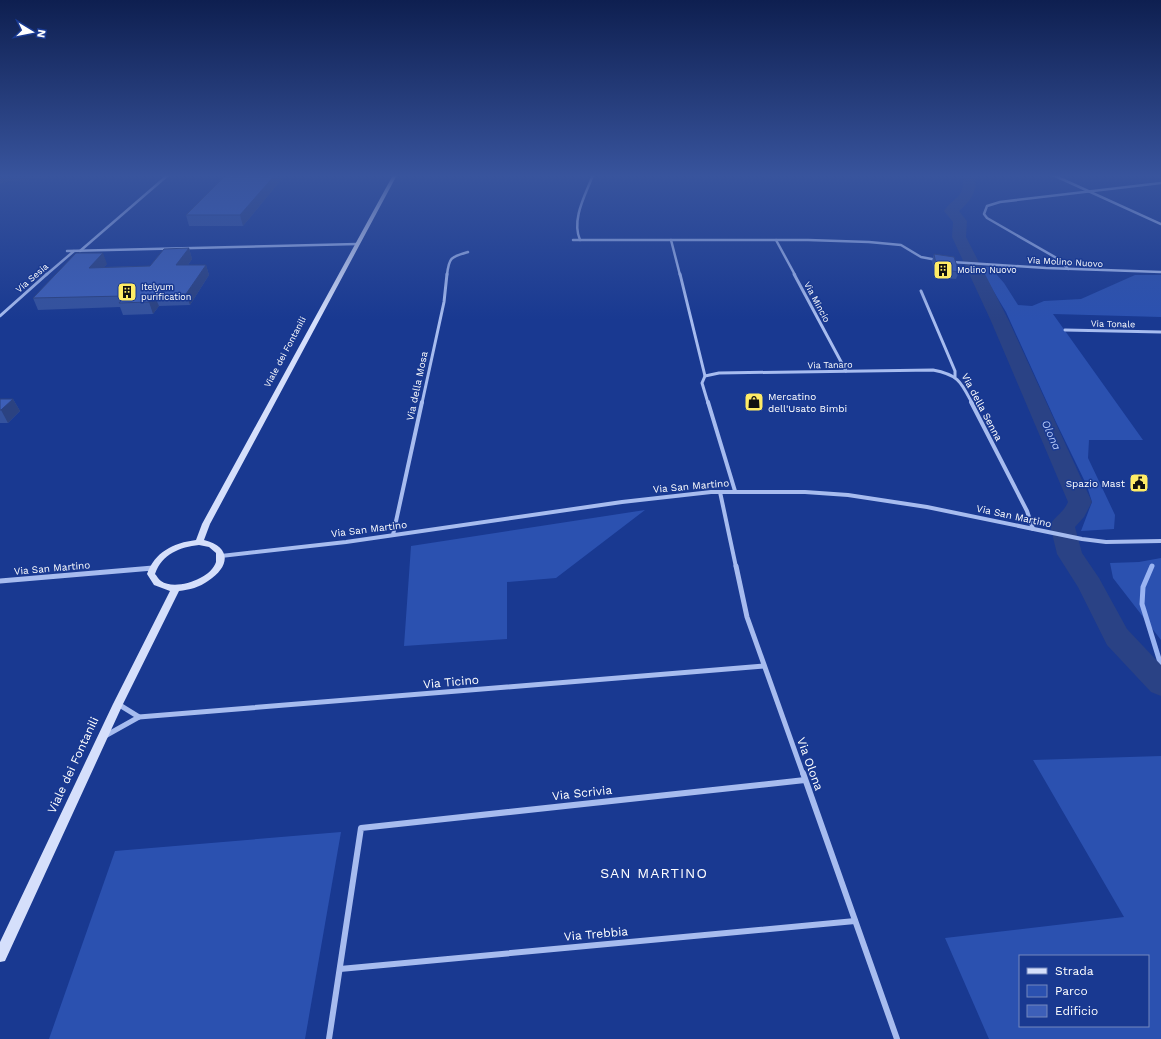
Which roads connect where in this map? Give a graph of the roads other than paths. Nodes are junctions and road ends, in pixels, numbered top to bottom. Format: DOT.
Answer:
graph roads {
  1 [pos="112,223"];
  2 [pos="368,223"];
  3 [pos="577,223"];
  4 [pos="995,223"];
  5 [pos="573,240"];
  6 [pos="580,240"];
  7 [pos="671,240"];
  8 [pos="776,240"];
  9 [pos="357,244"];
  10 [pos="67,251"];
  11 [pos="74,251"];
  12 [pos="80,251"];
  13 [pos="468,252"];
  14 [pos="943,261"];
  15 [pos="950,262"];
  16 [pos="1068,269"];
  17 [pos="1161,272"];
  18 [pos="921,291"];
  19 [pos="0,316"];
  20 [pos="1065,330"];
  21 [pos="1161,332"];
  22 [pos="846,371"];
  23 [pos="705,376"];
  24 [pos="955,377"];
  25 [pos="720,492"];
  26 [pos="735,492"];
  27 [pos="1033,530"];
  28 [pos="393,535"];
  29 [pos="1161,541"];
  30 [pos="199,542"];
  31 [pos="221,556"];
  32 [pos="153,568"];
  33 [pos="0,581"];
  34 [pos="176,588"];
  35 [pos="764,666"];
  36 [pos="118,704"];
  37 [pos="139,717"];
  38 [pos="102,738"];
  39 [pos="805,780"];
  40 [pos="855,921"];
  41 [pos="0,956"];
  42 [pos="340,969"];
  43 [pos="329,1039"];
  44 [pos="897,1039"];
  1 -- 12 [label="street"];
  2 -- 9 [label="main road, Viale dei Fontanili"];
  3 -- 6 [label="street"];
  4 -- 16 [label="street"];
  5 -- 6 [label="street"];
  6 -- 7 [label="street"];
  7 -- 8 [label="street"];
  7 -- 23 [label="street"];
  8 -- 14 [label="street"];
  8 -- 22 [label="street, Via Mincio"];
  9 -- 12 [label="street"];
  9 -- 30 [label="main road, Viale dei Fontanili"];
  10 -- 11 [label="street"];
  11 -- 12 [label="street"];
  11 -- 19 [label="street, Via Sesia"];
  13 -- 28 [label="street, Via della Mosa"];
  15 -- 16 [label="street, Via Molino Nuovo"];
  16 -- 17 [label="street, Via Molino Nuovo"];
  18 -- 24 [label="street, Via della Senna"];
  20 -- 21 [label="street, Via Tonale"];
  22 -- 23 [label="street, Via Tanaro"];
  22 -- 24 [label="street, Via Tanaro"];
  23 -- 26 [label="street"];
  24 -- 27 [label="street, Via della Senna"];
  25 -- 26 [label="street, Via San Martino"];
  25 -- 28 [label="street, Via San Martino"];
  25 -- 35 [label="street, Via Olona"];
  26 -- 27 [label="street, Via San Martino"];
  27 -- 29 [label="street, Via San Martino"];
  28 -- 31 [label="street, Via San Martino"];
  30 -- 31 [label="main road"];
  30 -- 32 [label="main road"];
  31 -- 34 [label="main road"];
  32 -- 33 [label="street, Via San Martino"];
  32 -- 34 [label="main road"];
  34 -- 36 [label="main road, Viale dei Fontanili"];
  35 -- 37 [label="street, Via Ticino"];
  35 -- 39 [label="street, Via Olona"];
  36 -- 37 [label="street"];
  36 -- 38 [label="main road, Viale dei Fontanili"];
  37 -- 38 [label="street, Via Ticino"];
  38 -- 41 [label="main road, Viale dei Fontanili"];
  39 -- 40 [label="street, Via Olona"];
  39 -- 42 [label="street, Via Scrivia"];
  40 -- 42 [label="street, Via Trebbia"];
  40 -- 44 [label="street, Via Olona"];
  42 -- 43 [label="street"];
}
